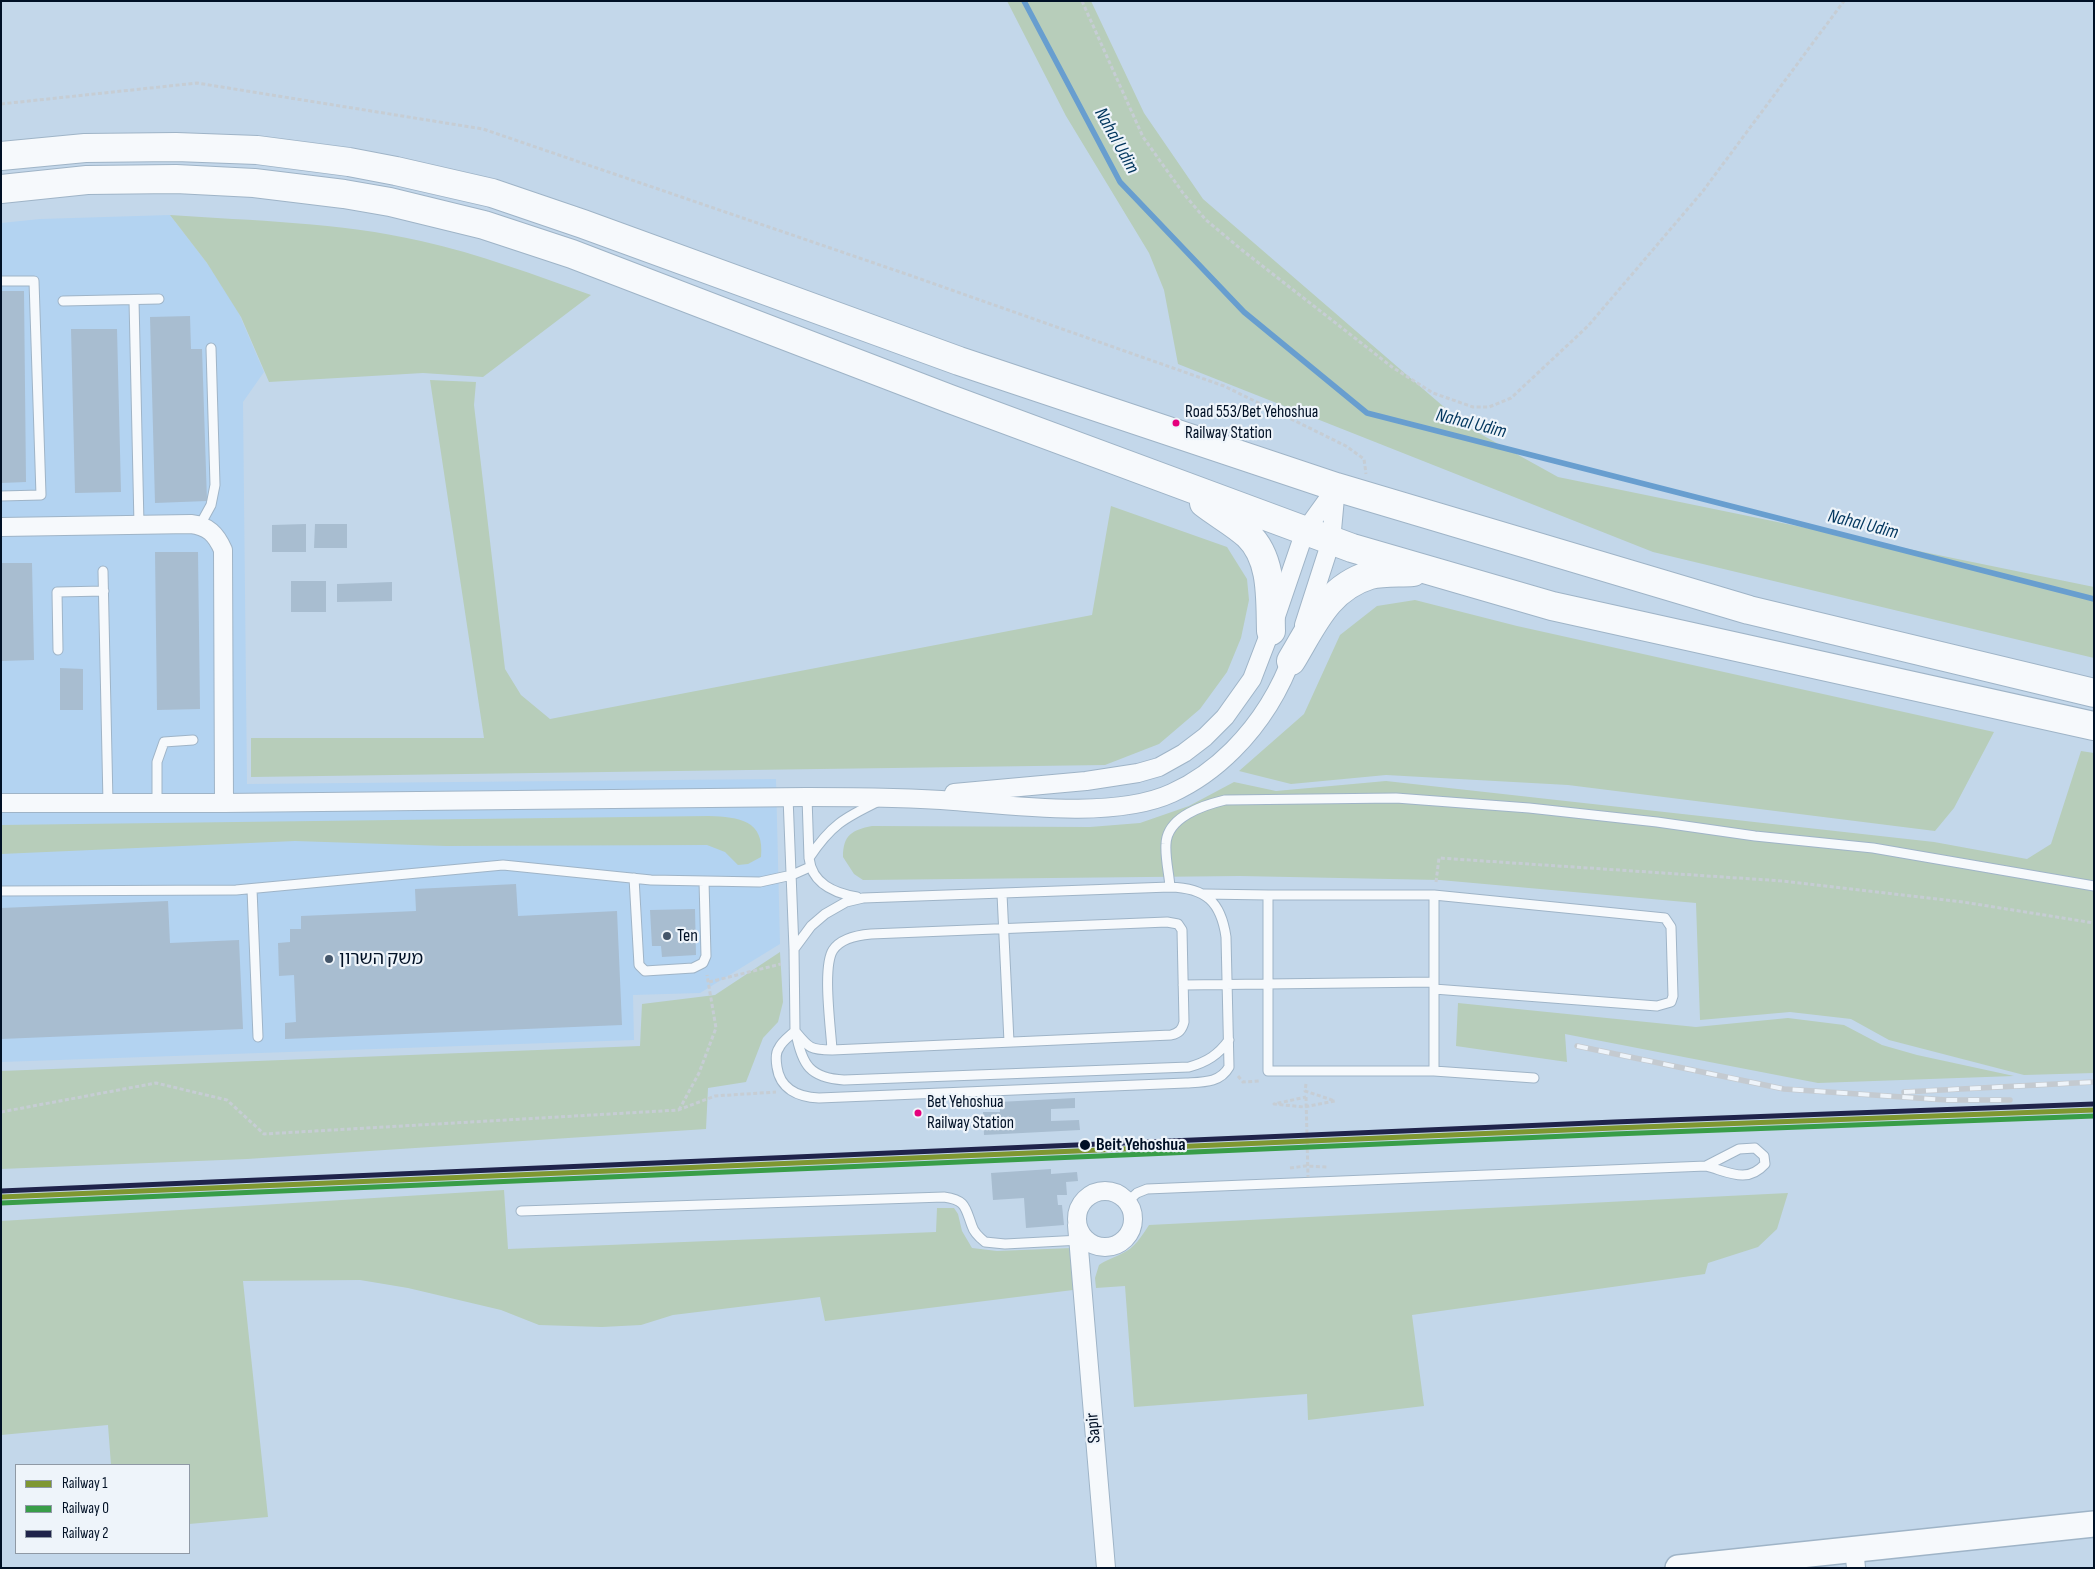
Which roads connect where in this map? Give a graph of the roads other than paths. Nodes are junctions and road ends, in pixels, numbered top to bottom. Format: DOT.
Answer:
graph roads {
  1 [pos="1,156"];
  2 [pos="1,189"];
  3 [pos="1,282"];
  4 [pos="159,299"];
  5 [pos="134,300"];
  6 [pos="63,301"];
  7 [pos="211,348"];
  8 [pos="1176,483"];
  9 [pos="1336,487"];
  10 [pos="1,496"];
  11 [pos="139,525"];
  12 [pos="200,525"];
  13 [pos="1,528"];
  14 [pos="1305,531"];
  15 [pos="1331,541"];
  16 [pos="103,571"];
  17 [pos="1430,571"];
  18 [pos="104,591"];
  19 [pos="1271,630"];
  20 [pos="58,650"];
  21 [pos="1291,661"];
  22 [pos="2094,693"];
  23 [pos="2094,726"];
  24 [pos="192,740"];
  25 [pos="788,797"];
  26 [pos="807,797"];
  27 [pos="896,797"];
  28 [pos="1,803"];
  29 [pos="108,803"];
  30 [pos="157,803"];
  31 [pos="224,803"];
  32 [pos="810,863"];
  33 [pos="792,875"];
  34 [pos="634,878"];
  35 [pos="704,881"];
  36 [pos="2094,886"];
  37 [pos="1170,887"];
  38 [pos="252,889"];
  39 [pos="1,891"];
  40 [pos="1002,894"];
  41 [pos="1204,894"];
  42 [pos="1268,895"];
  43 [pos="1434,895"];
  44 [pos="863,898"];
  45 [pos="1004,928"];
  46 [pos="794,949"];
  47 [pos="1268,982"];
  48 [pos="1228,983"];
  49 [pos="1183,985"];
  50 [pos="1434,985"];
  51 [pos="795,1031"];
  52 [pos="258,1037"];
  53 [pos="1229,1040"];
  54 [pos="1009,1042"];
  55 [pos="832,1050"];
  56 [pos="1434,1071"];
  57 [pos="1534,1078"];
  58 [pos="1706,1166"];
  59 [pos="1128,1201"];
  60 [pos="521,1212"];
  61 [pos="1081,1235"];
  62 [pos="1103,1247"];
  63 [pos="1083,1287"];
  64 [pos="2094,1524"];
  65 [pos="1855,1558"];
  66 [pos="1106,1568"];
  67 [pos="1678,1568"];
  1 -- 9 [label="main road"];
  2 -- 8 [label="main road"];
  3 -- 10 [label="lane"];
  4 -- 5 [label="lane"];
  5 -- 6 [label="lane"];
  5 -- 11 [label="lane"];
  7 -- 12 [label="lane"];
  8 -- 14 [label="main road"];
  8 -- 19 [label="main road"];
  9 -- 14 [label="street"];
  9 -- 15 [label="street"];
  9 -- 22 [label="main road"];
  11 -- 12 [label="street"];
  11 -- 13 [label="street"];
  12 -- 31 [label="street"];
  14 -- 15 [label="main road"];
  14 -- 19 [label="street"];
  15 -- 17 [label="main road"];
  15 -- 21 [label="street"];
  16 -- 18 [label="lane"];
  17 -- 21 [label="main road"];
  17 -- 23 [label="main road"];
  18 -- 20 [label="lane"];
  18 -- 29 [label="lane"];
  19 -- 27 [label="street"];
  21 -- 27 [label="street"];
  24 -- 30 [label="lane"];
  25 -- 26 [label="street"];
  25 -- 31 [label="street"];
  25 -- 33 [label="lane"];
  26 -- 27 [label="street"];
  26 -- 32 [label="lane"];
  27 -- 32 [label="lane"];
  28 -- 29 [label="street"];
  29 -- 30 [label="street"];
  30 -- 31 [label="street"];
  32 -- 33 [label="lane"];
  32 -- 44 [label="lane"];
  33 -- 35 [label="lane"];
  33 -- 46 [label="lane"];
  34 -- 35 [label="lane"];
  34 -- 35 [label="lane"];
  34 -- 38 [label="lane"];
  36 -- 37 [label="lane"];
  37 -- 40 [label="lane"];
  37 -- 41 [label="lane"];
  38 -- 39 [label="lane"];
  38 -- 52 [label="lane"];
  40 -- 44 [label="lane"];
  40 -- 45 [label="lane"];
  41 -- 42 [label="lane"];
  41 -- 48 [label="lane"];
  42 -- 43 [label="lane"];
  42 -- 47 [label="lane"];
  43 -- 50 [label="lane"];
  43 -- 50 [label="lane"];
  44 -- 46 [label="lane"];
  45 -- 49 [label="lane"];
  45 -- 54 [label="lane"];
  45 -- 55 [label="lane"];
  46 -- 51 [label="lane"];
  47 -- 48 [label="lane"];
  47 -- 50 [label="lane"];
  47 -- 56 [label="lane"];
  48 -- 49 [label="lane"];
  48 -- 53 [label="lane"];
  49 -- 54 [label="lane"];
  50 -- 56 [label="lane"];
  51 -- 53 [label="lane"];
  51 -- 53 [label="lane"];
  51 -- 55 [label="lane"];
  54 -- 55 [label="lane"];
  56 -- 57 [label="lane"];
  58 -- 58 [label="lane"];
  58 -- 59 [label="lane"];
  59 -- 61 [label="street"];
  59 -- 62 [label="street"];
  60 -- 61 [label="lane"];
  61 -- 62 [label="street"];
  61 -- 63 [label="street, Sapir"];
  62 -- 63 [label="street, Sapir"];
  63 -- 66 [label="street, Sapir"];
  64 -- 65 [label="main road"];
  65 -- 67 [label="main road"];
}
